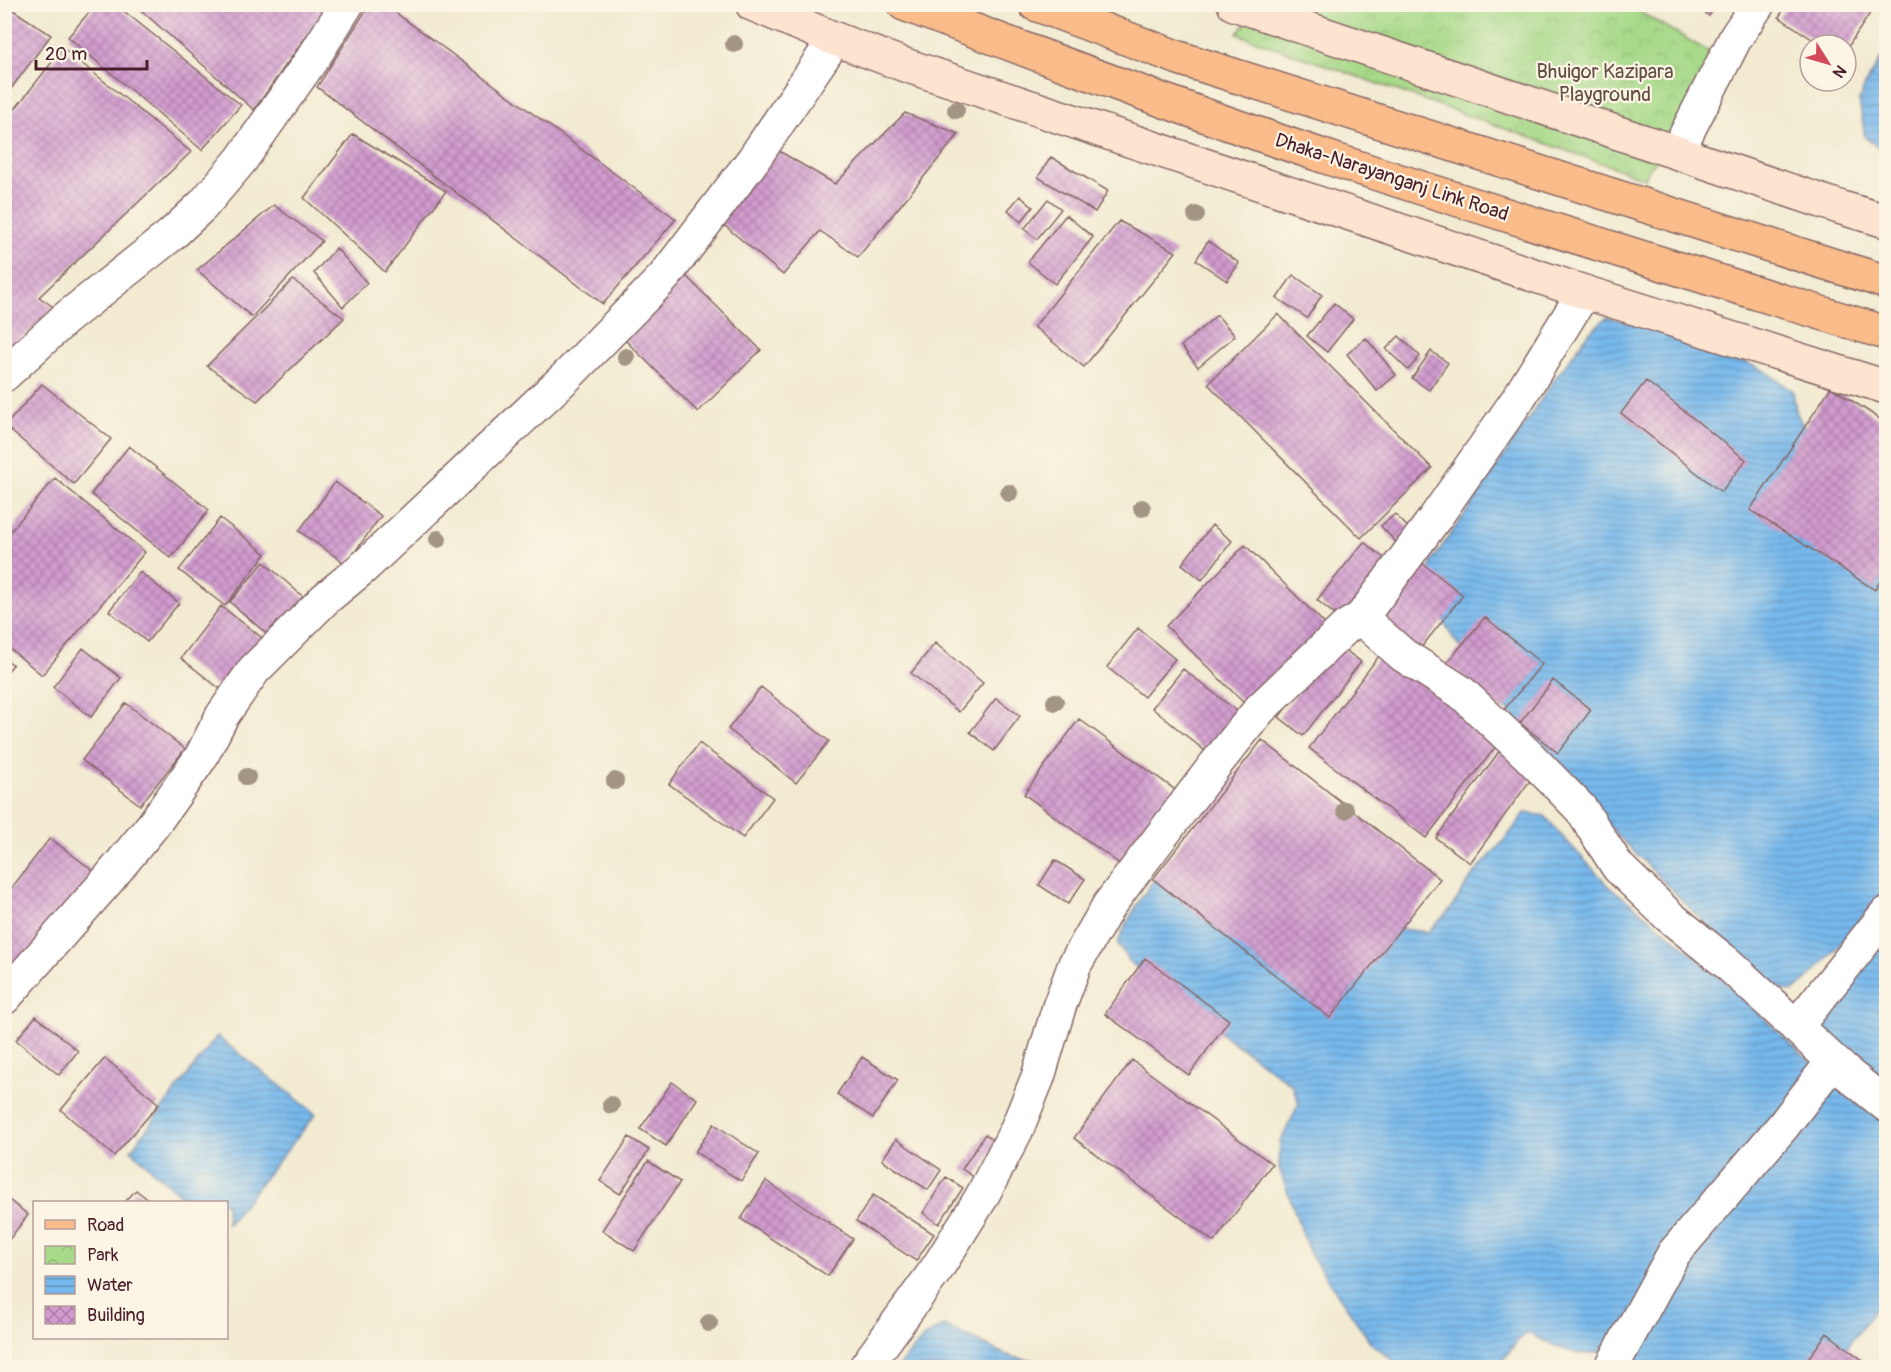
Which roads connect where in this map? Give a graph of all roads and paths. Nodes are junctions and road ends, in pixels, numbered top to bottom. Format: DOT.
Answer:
graph roads {
  1 [pos="347,4"];
  2 [pos="752,4"];
  3 [pos="904,4"];
  4 [pos="1035,4"];
  5 [pos="1234,4"];
  6 [pos="1758,4"];
  7 [pos="835,39"];
  8 [pos="1677,152"];
  9 [pos="1887,221"];
  10 [pos="1887,282"];
  11 [pos="1584,292"];
  12 [pos="1887,333"];
  13 [pos="4,375"];
  14 [pos="1887,387"];
  15 [pos="1361,618"];
  16 [pos="1887,914"];
  17 [pos="4,998"];
  18 [pos="1796,1027"];
  19 [pos="1833,1061"];
  20 [pos="1887,1105"];
  21 [pos="865,1368"];
  22 [pos="1611,1368"];
  1 -- 13 [label="street"];
  2 -- 7 [label="street"];
  3 -- 12 [label="main road, Dhaka-Narayanganj Link Road"];
  4 -- 10 [label="main road"];
  5 -- 8 [label="street"];
  6 -- 8 [label="street"];
  7 -- 11 [label="street"];
  7 -- 17 [label="street"];
  8 -- 9 [label="street"];
  11 -- 14 [label="street"];
  11 -- 15 [label="street"];
  15 -- 18 [label="street"];
  15 -- 21 [label="street"];
  16 -- 18 [label="street"];
  18 -- 19 [label="street"];
  19 -- 20 [label="street"];
  19 -- 22 [label="street"];
}
